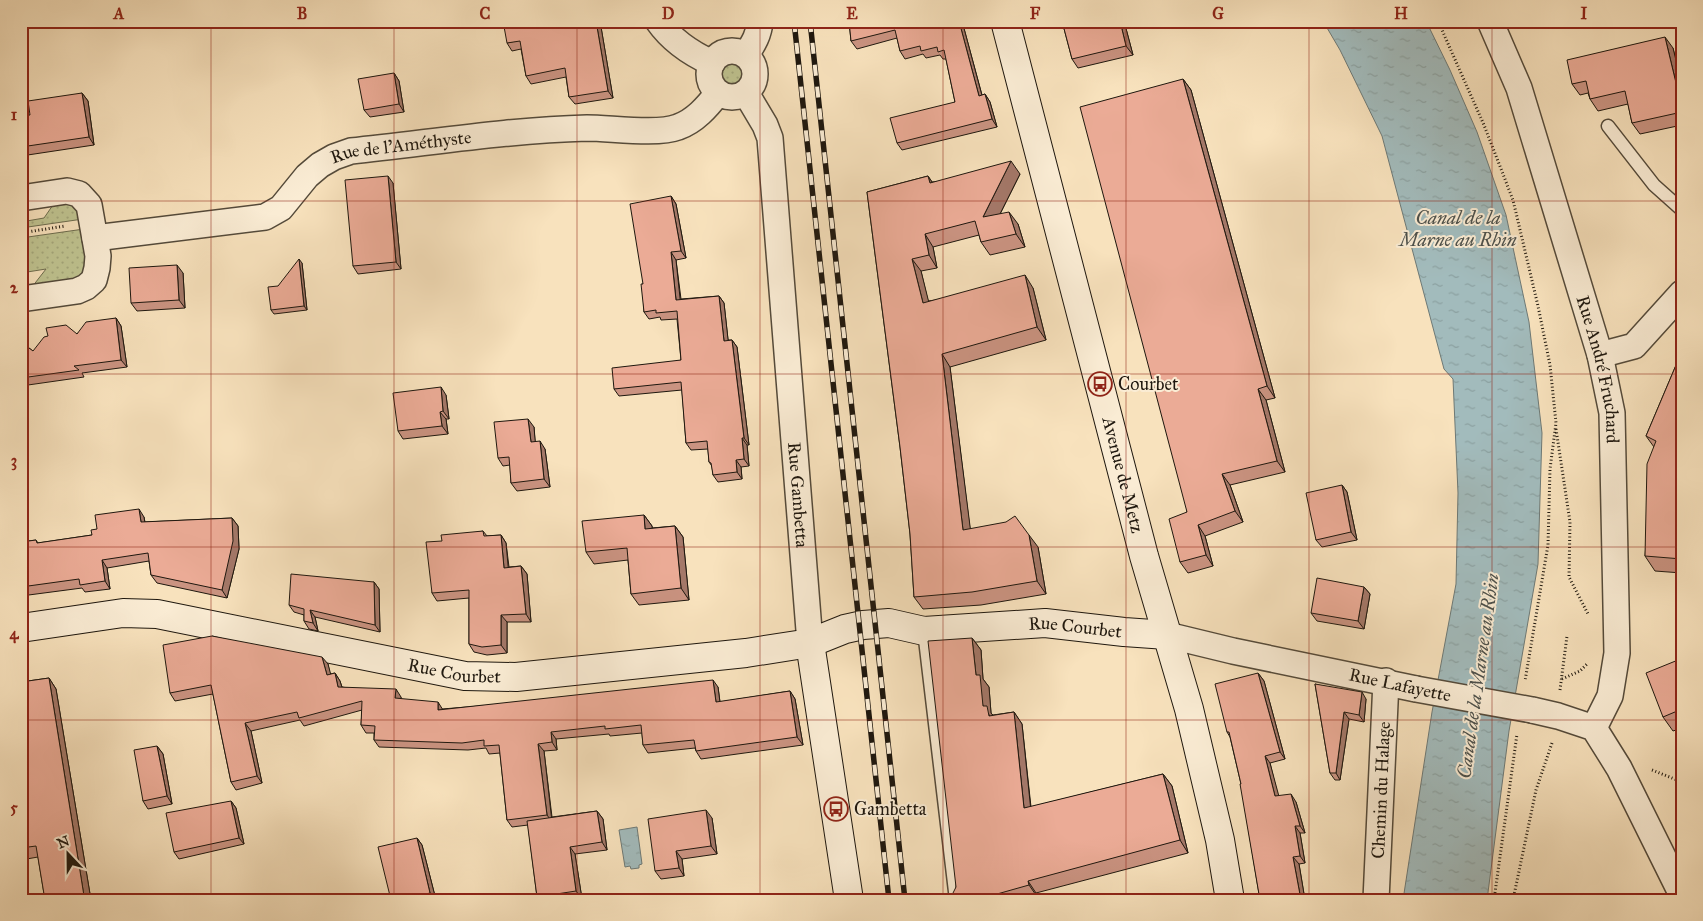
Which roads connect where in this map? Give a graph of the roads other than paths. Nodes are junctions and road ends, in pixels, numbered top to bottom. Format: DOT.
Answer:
graph roads {
  1 [pos="658,21"];
  2 [pos="760,21"];
  3 [pos="1005,21"];
  4 [pos="1490,21"];
  5 [pos="746,55"];
  6 [pos="712,63"];
  7 [pos="718,93"];
  8 [pos="746,93"];
  9 [pos="1608,126"];
  10 [pos="21,198"];
  11 [pos="1682,210"];
  12 [pos="94,230"];
  13 [pos="1682,293"];
  14 [pos="21,300"];
  15 [pos="1600,356"];
  16 [pos="21,628"];
  17 [pos="924,630"];
  18 [pos="1167,635"];
  19 [pos="810,643"];
  20 [pos="1386,681"];
  21 [pos="1594,728"];
  22 [pos="1682,895"];
  23 [pos="849,900"];
  24 [pos="956,900"];
  25 [pos="1230,900"];
  26 [pos="1376,900"];
  1 -- 6 [label="street"];
  2 -- 5 [label="street"];
  3 -- 18 [label="street, Avenue de Metz"];
  4 -- 15 [label="street, Rue André Fruchard"];
  5 -- 6 [label="street"];
  5 -- 8 [label="street"];
  6 -- 7 [label="street"];
  7 -- 8 [label="street"];
  7 -- 12 [label="street, Rue de l'Améthyste"];
  8 -- 19 [label="street, Rue Gambetta"];
  9 -- 11 [label="lane"];
  10 -- 12 [label="street"];
  12 -- 14 [label="street"];
  13 -- 15 [label="street"];
  15 -- 21 [label="street, Rue André Fruchard"];
  16 -- 19 [label="street, Rue Courbet"];
  17 -- 18 [label="street, Rue Courbet"];
  17 -- 19 [label="street, Rue Courbet"];
  17 -- 24 [label="lane"];
  18 -- 20 [label="street, Rue Lafayette"];
  18 -- 25 [label="street, Avenue de Metz"];
  19 -- 23 [label="street, Rue Gambetta"];
  20 -- 21 [label="street, Rue Lafayette, bridge"];
  20 -- 26 [label="street, Chemin du Halage"];
  21 -- 22 [label="street"];
}
